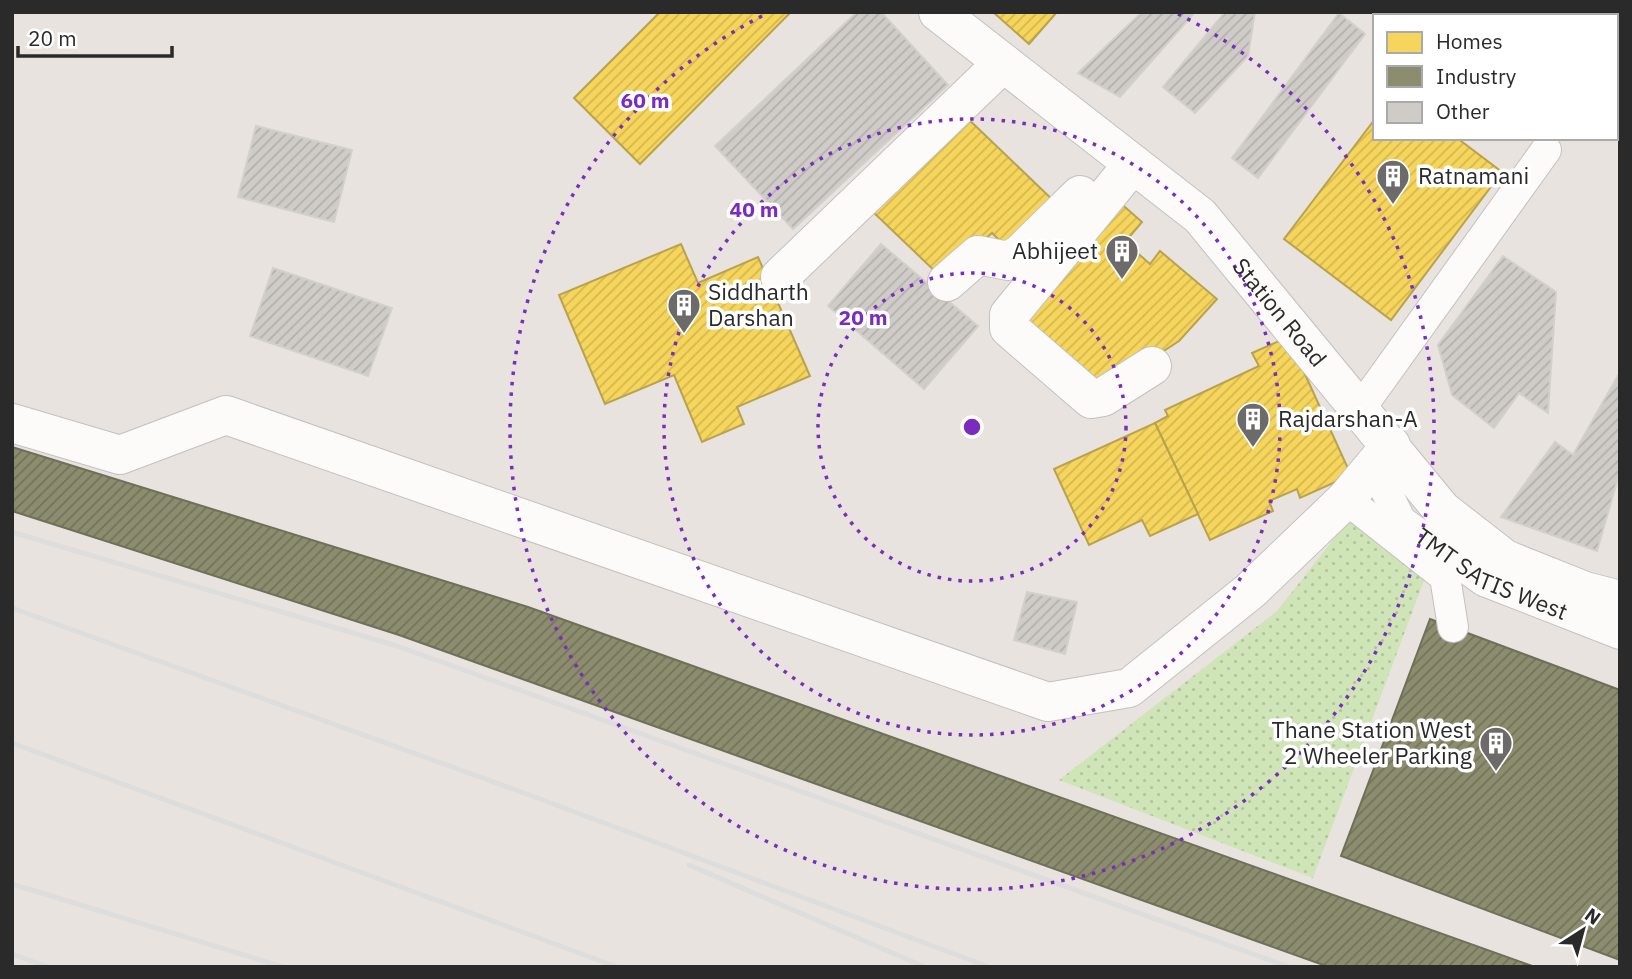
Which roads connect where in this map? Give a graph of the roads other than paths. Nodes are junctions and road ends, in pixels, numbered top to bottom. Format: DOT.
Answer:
graph roads {
  1 [pos="938,12"];
  2 [pos="1003,63"];
  3 [pos="1546,150"];
  4 [pos="1126,158"];
  5 [pos="780,277"];
  6 [pos="947,282"];
  7 [pos="1152,366"];
  8 [pos="1360,409"];
  9 [pos="12,423"];
  10 [pos="1391,445"];
  11 [pos="1346,499"];
  12 [pos="1620,600"];
  13 [pos="1452,627"];
  14 [pos="1620,634"];
  1 -- 2 [label="street, Station Road"];
  2 -- 4 [label="street, Station Road"];
  2 -- 5 [label="street"];
  3 -- 8 [label="lane"];
  4 -- 6 [label="street"];
  4 -- 7 [label="street"];
  4 -- 8 [label="street, Station Road"];
  8 -- 10 [label="street, Station Road"];
  9 -- 11 [label="street"];
  10 -- 11 [label="street"];
  10 -- 12 [label="street, Station Road"];
  10 -- 14 [label="lane, TMT SATIS West"];
  11 -- 13 [label="lane"];
}
